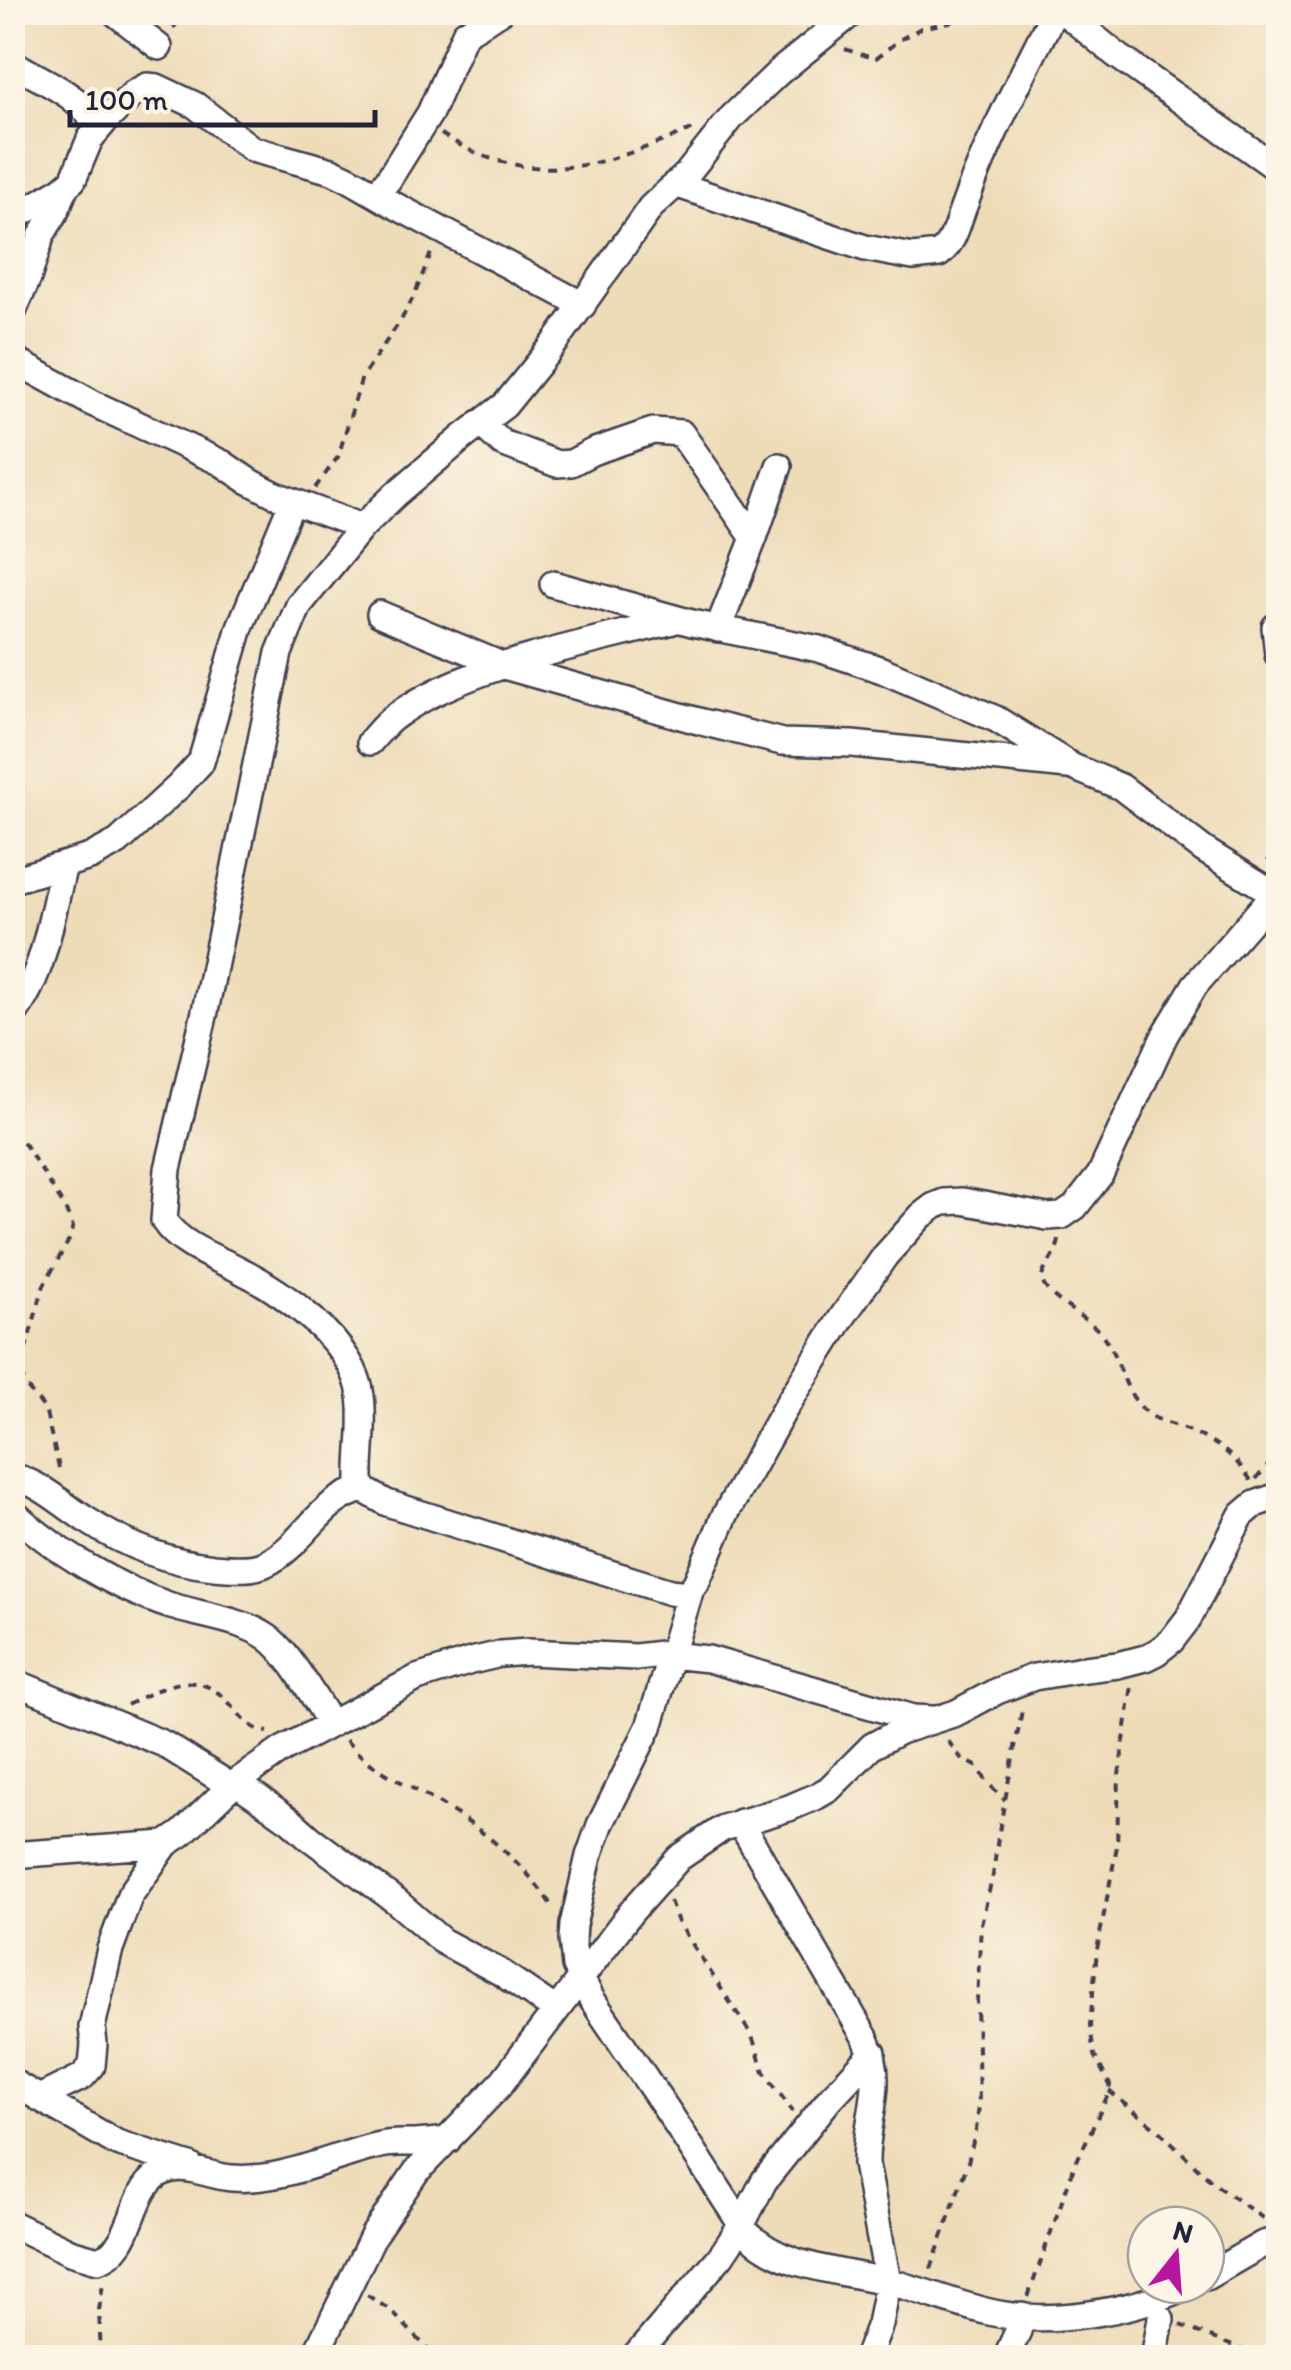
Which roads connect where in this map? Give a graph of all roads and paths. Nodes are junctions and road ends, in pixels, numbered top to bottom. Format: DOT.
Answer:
graph roads {
  1 [pos="114,12"];
  2 [pos="500,12"];
  3 [pos="853,12"];
  4 [pos="1001,12"];
  5 [pos="1054,12"];
  6 [pos="1064,12"];
  7 [pos="159,47"];
  8 [pos="842,49"];
  9 [pos="12,63"];
  10 [pos="424,124"];
  11 [pos="696,128"];
  12 [pos="98,130"];
  13 [pos="1278,168"];
  14 [pos="675,184"];
  15 [pos="66,186"];
  16 [pos="376,194"];
  17 [pos="12,218"];
  18 [pos="441,230"];
  19 [pos="582,305"];
  20 [pos="12,314"];
  21 [pos="12,359"];
  22 [pos="480,423"];
  23 [pos="12,430"];
  24 [pos="778,466"];
  25 [pos="12,474"];
  26 [pos="296,504"];
  27 [pos="362,527"];
  28 [pos="754,538"];
  29 [pos="554,584"];
  30 [pos="380,614"];
  31 [pos="678,620"];
  32 [pos="1275,627"];
  33 [pos="718,629"];
  34 [pos="1278,655"];
  35 [pos="504,666"];
  36 [pos="370,742"];
  37 [pos="1073,767"];
  38 [pos="64,865"];
  39 [pos="12,880"];
  40 [pos="1277,893"];
  41 [pos="12,1016"];
  42 [pos="12,1130"];
  43 [pos="1062,1216"];
  44 [pos="1278,1454"];
  45 [pos="12,1476"];
  46 [pos="364,1489"];
  47 [pos="1265,1493"];
  48 [pos="70,1508"];
  49 [pos="12,1511"];
  50 [pos="690,1592"];
  51 [pos="670,1655"];
  52 [pos="1137,1661"];
  53 [pos="1034,1678"];
  54 [pos="12,1681"];
  55 [pos="88,1712"];
  56 [pos="934,1719"];
  57 [pos="331,1724"];
  58 [pos="273,1733"];
  59 [pos="233,1784"];
  60 [pos="1005,1800"];
  61 [pos="740,1822"];
  62 [pos="166,1844"];
  63 [pos="12,1853"];
  64 [pos="661,1878"];
  65 [pos="554,1909"];
  66 [pos="580,1980"];
  67 [pos="556,2010"];
  68 [pos="873,2053"];
  69 [pos="12,2082"];
  70 [pos="1109,2091"];
  71 [pos="39,2098"];
  72 [pos="807,2128"];
  73 [pos="448,2140"];
  74 [pos="203,2172"];
  75 [pos="12,2224"];
  76 [pos="742,2226"];
  77 [pos="1278,2229"];
  78 [pos="1278,2240"];
  79 [pos="112,2253"];
  80 [pos="1226,2265"];
  81 [pos="888,2282"];
  82 [pos="350,2284"];
  83 [pos="925,2293"];
  84 [pos="1127,2305"];
  85 [pos="1022,2316"];
  86 [pos="1161,2319"];
  87 [pos="101,2358"];
  88 [pos="314,2358"];
  89 [pos="437,2358"];
  90 [pos="634,2358"];
  91 [pos="867,2358"];
  92 [pos="1006,2358"];
  93 [pos="1154,2358"];
  94 [pos="1263,2358"];
  1 -- 7 [label="street"];
  2 -- 10 [label="street"];
  3 -- 14 [label="street"];
  4 -- 8 [label="path"];
  5 -- 14 [label="street"];
  6 -- 13 [label="street"];
  9 -- 12 [label="street"];
  10 -- 11 [label="path"];
  10 -- 16 [label="street"];
  12 -- 15 [label="street"];
  12 -- 16 [label="street"];
  14 -- 19 [label="street"];
  15 -- 17 [label="street"];
  15 -- 20 [label="street"];
  16 -- 18 [label="street"];
  18 -- 19 [label="street"];
  18 -- 26 [label="path"];
  19 -- 22 [label="street"];
  21 -- 26 [label="street"];
  22 -- 27 [label="street"];
  22 -- 28 [label="street"];
  23 -- 25 [label="path"];
  24 -- 28 [label="street"];
  26 -- 27 [label="street"];
  26 -- 38 [label="street"];
  27 -- 46 [label="street"];
  28 -- 33 [label="street"];
  29 -- 31 [label="street"];
  30 -- 35 [label="street"];
  31 -- 33 [label="street"];
  31 -- 35 [label="street"];
  32 -- 34 [label="street"];
  33 -- 37 [label="street"];
  35 -- 36 [label="street"];
  35 -- 37 [label="street"];
  37 -- 40 [label="street"];
  38 -- 39 [label="street"];
  38 -- 41 [label="street"];
  40 -- 43 [label="street"];
  42 -- 48 [label="path"];
  43 -- 47 [label="path"];
  43 -- 50 [label="street"];
  44 -- 47 [label="path"];
  45 -- 48 [label="street"];
  46 -- 48 [label="street"];
  46 -- 50 [label="street"];
  47 -- 52 [label="street"];
  49 -- 57 [label="street"];
  50 -- 51 [label="street"];
  51 -- 56 [label="street"];
  51 -- 57 [label="street"];
  51 -- 66 [label="street"];
  52 -- 53 [label="street"];
  52 -- 70 [label="path"];
  53 -- 56 [label="street"];
  53 -- 60 [label="path"];
  54 -- 55 [label="street"];
  55 -- 58 [label="path"];
  55 -- 59 [label="street"];
  56 -- 60 [label="path"];
  56 -- 61 [label="street"];
  57 -- 59 [label="street"];
  57 -- 65 [label="path"];
  59 -- 62 [label="street"];
  59 -- 67 [label="street"];
  60 -- 83 [label="path"];
  61 -- 64 [label="street"];
  61 -- 68 [label="street"];
  62 -- 63 [label="street"];
  62 -- 71 [label="street"];
  64 -- 66 [label="street"];
  64 -- 72 [label="path"];
  66 -- 67 [label="street"];
  66 -- 76 [label="street"];
  67 -- 73 [label="street"];
  68 -- 72 [label="street"];
  68 -- 81 [label="street"];
  69 -- 71 [label="street"];
  70 -- 77 [label="path"];
  70 -- 85 [label="path"];
  71 -- 74 [label="street"];
  72 -- 76 [label="street"];
  73 -- 74 [label="street"];
  73 -- 82 [label="street"];
  74 -- 79 [label="street"];
  75 -- 79 [label="street"];
  76 -- 81 [label="street"];
  76 -- 90 [label="street"];
  78 -- 80 [label="street"];
  79 -- 87 [label="path"];
  81 -- 83 [label="street"];
  81 -- 91 [label="street"];
  82 -- 88 [label="street"];
  82 -- 89 [label="path"];
  83 -- 85 [label="street"];
  84 -- 85 [label="street"];
  85 -- 92 [label="street"];
  86 -- 93 [label="street"];
  86 -- 94 [label="path"];
}
